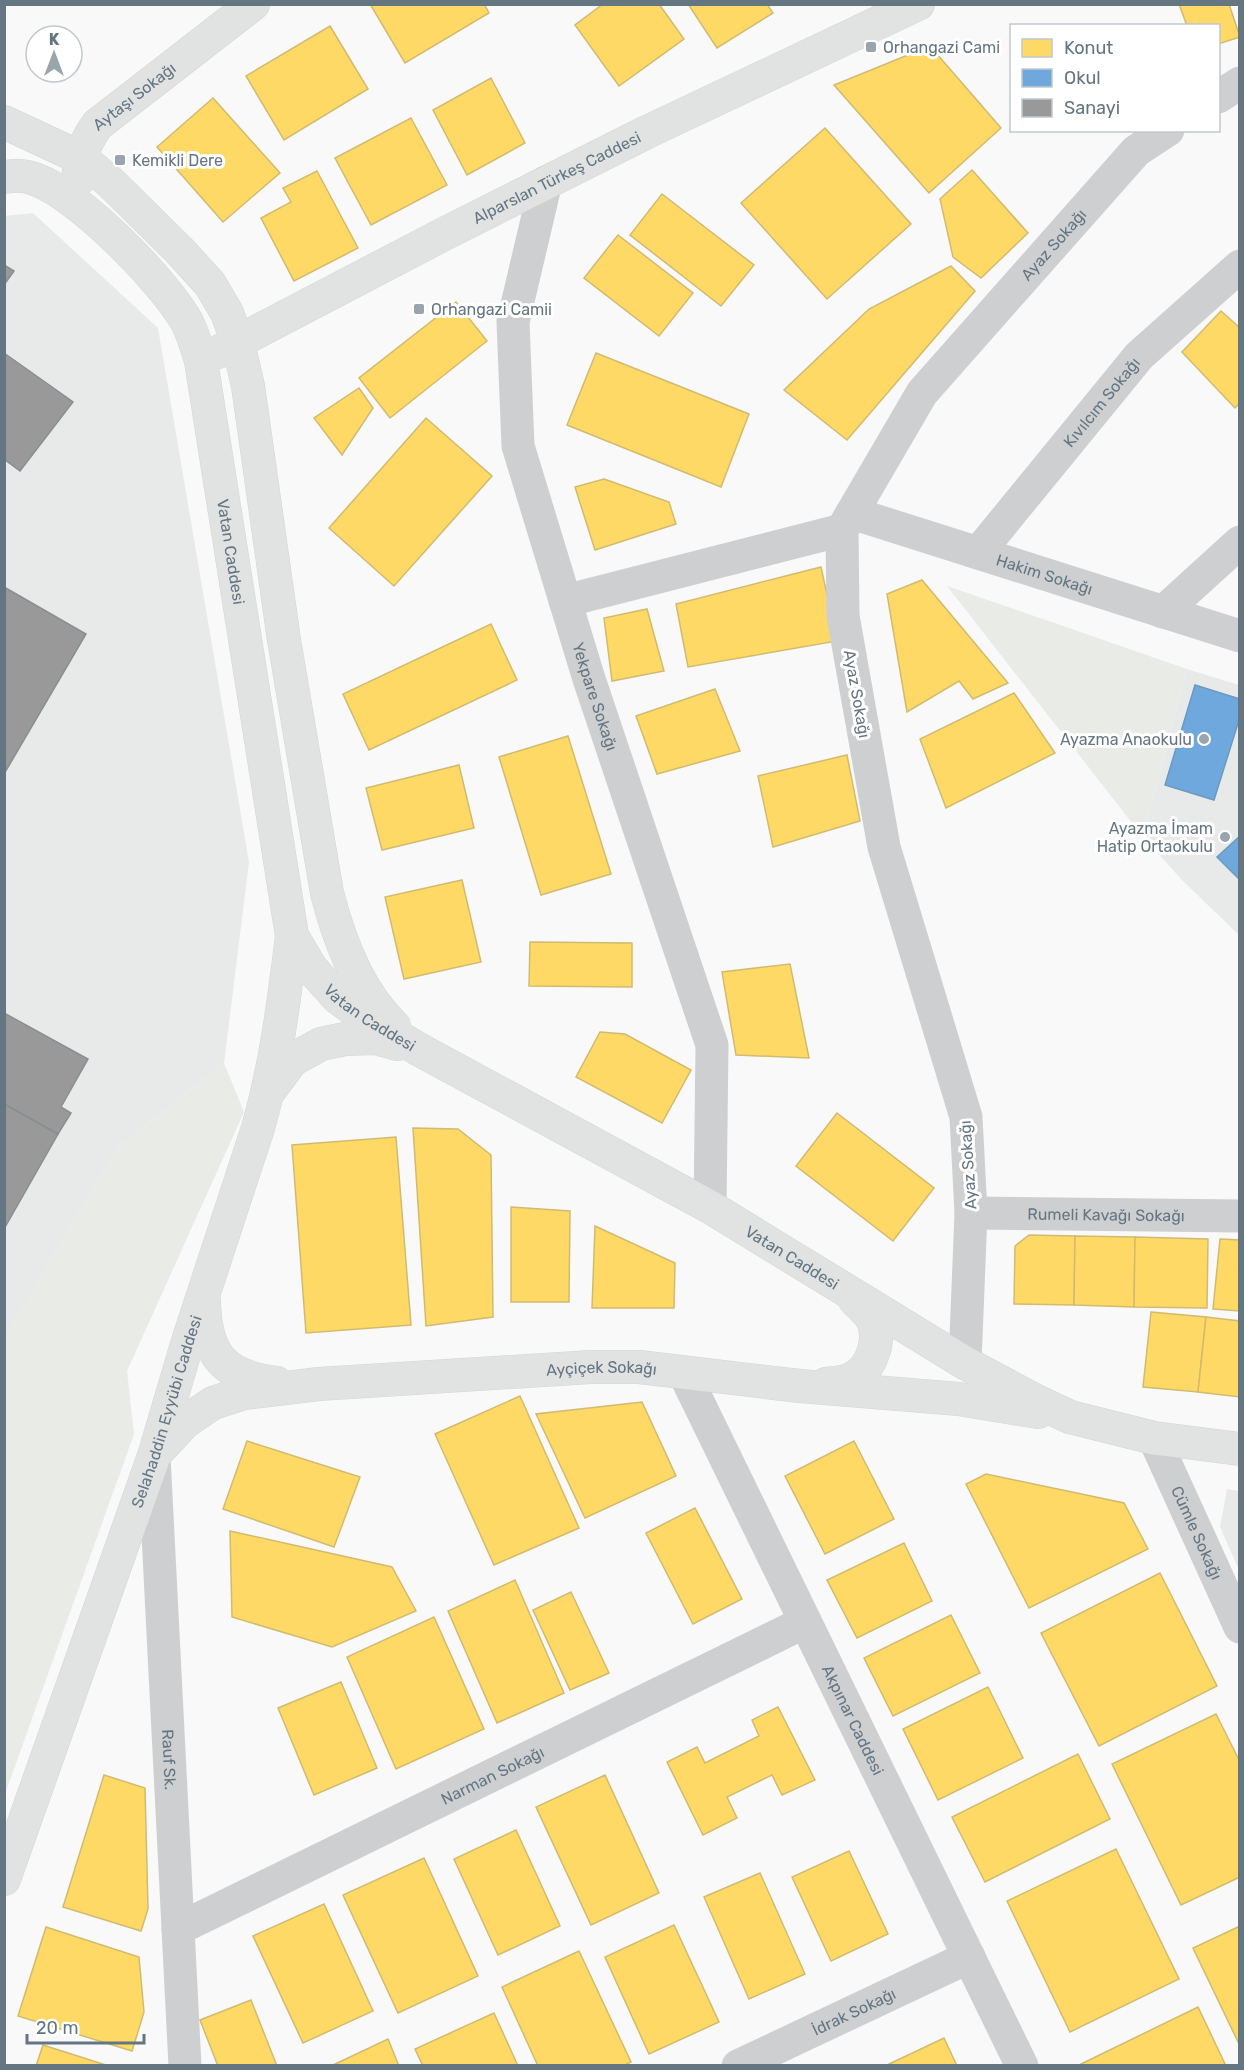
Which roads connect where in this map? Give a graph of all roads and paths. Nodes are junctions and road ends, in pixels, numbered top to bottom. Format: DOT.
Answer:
graph roads {
  1 [pos="253,4"];
  2 [pos="918,4"];
  3 [pos="1239,83"];
  4 [pos="1220,96"];
  5 [pos="4,122"];
  6 [pos="97,124"];
  7 [pos="4,128"];
  8 [pos="1165,132"];
  9 [pos="4,154"];
  10 [pos="81,158"];
  11 [pos="4,177"];
  12 [pos="546,183"];
  13 [pos="96,221"];
  14 [pos="1239,266"];
  15 [pos="238,343"];
  16 [pos="201,361"];
  17 [pos="847,521"];
  18 [pos="1239,542"];
  19 [pos="978,553"];
  20 [pos="566,601"];
  21 [pos="1162,612"];
  22 [pos="1239,636"];
  23 [pos="292,936"];
  24 [pos="420,1050"];
  25 [pos="268,1093"];
  26 [pos="710,1207"];
  27 [pos="971,1213"];
  28 [pos="1239,1216"];
  29 [pos="841,1287"];
  30 [pos="204,1291"];
  31 [pos="965,1363"];
  32 [pos="684,1373"];
  33 [pos="319,1384"];
  34 [pos="800,1386"];
  35 [pos="1070,1417"];
  36 [pos="1154,1438"];
  37 [pos="1239,1449"];
  38 [pos="154,1456"];
  39 [pos="805,1622"];
  40 [pos="1239,1627"];
  41 [pos="4,1879"];
  42 [pos="178,1929"];
  43 [pos="969,1957"];
  44 [pos="185,2066"];
  45 [pos="738,2066"];
  46 [pos="1022,2066"];
  1 -- 6 [label="street, Aytaşı Sokağı"];
  2 -- 12 [label="street, Alparslan Türkeş Caddesi"];
  3 -- 4 [label="street"];
  5 -- 6 [label="street"];
  5 -- 10 [label="street"];
  6 -- 10 [label="street, Aytaşı Sokağı"];
  7 -- 9 [label="street"];
  8 -- 17 [label="street, Ayaz Sokağı"];
  10 -- 13 [label="street, Aytaşı Sokağı"];
  10 -- 15 [label="street"];
  11 -- 13 [label="street, Vatan Caddesi"];
  12 -- 15 [label="street, Alparslan Türkeş Caddesi"];
  12 -- 20 [label="street, Yekpare Sokağı"];
  13 -- 16 [label="street, Vatan Caddesi"];
  14 -- 19 [label="street, Kıvılcım Sokağı"];
  15 -- 16 [label="street, Alparslan Türkeş Caddesi"];
  15 -- 24 [label="street"];
  16 -- 23 [label="street, Vatan Caddesi"];
  17 -- 19 [label="street, Hakim Sokağı"];
  17 -- 20 [label="street"];
  17 -- 27 [label="street, Ayaz Sokağı"];
  18 -- 21 [label="street"];
  19 -- 21 [label="street, Hakim Sokağı"];
  20 -- 26 [label="street, Yekpare Sokağı"];
  21 -- 22 [label="street, Hakim Sokağı"];
  23 -- 24 [label="street, Vatan Caddesi"];
  23 -- 25 [label="street, Selahaddin Eyyübi Caddesi"];
  24 -- 25 [label="street"];
  24 -- 26 [label="street, Vatan Caddesi"];
  25 -- 30 [label="street, Selahaddin Eyyübi Caddesi"];
  26 -- 29 [label="street, Vatan Caddesi"];
  27 -- 28 [label="street, Rumeli Kavağı Sokağı"];
  27 -- 31 [label="street, Ayaz Sokağı"];
  29 -- 31 [label="street, Vatan Caddesi"];
  29 -- 34 [label="street"];
  30 -- 33 [label="street"];
  30 -- 38 [label="street, Selahaddin Eyyübi Caddesi"];
  31 -- 35 [label="street, Vatan Caddesi"];
  32 -- 33 [label="street, Ayçiçek Sokağı"];
  32 -- 34 [label="street, Ayçiçek Sokağı"];
  32 -- 39 [label="street, Akpınar Caddesi"];
  33 -- 38 [label="street, Ayçiçek Sokağı"];
  34 -- 35 [label="street, Ayçiçek Sokağı"];
  35 -- 36 [label="street, Vatan Caddesi"];
  36 -- 37 [label="street, Vatan Caddesi"];
  36 -- 40 [label="street, Cümle Sokağı"];
  38 -- 41 [label="street, Selahaddin Eyyübi Caddesi"];
  38 -- 42 [label="street, Rauf Sk."];
  39 -- 42 [label="street, Narman Sokağı"];
  39 -- 43 [label="street, Akpınar Caddesi"];
  42 -- 44 [label="street, Rauf Sk."];
  43 -- 45 [label="street, İdrak Sokağı"];
  43 -- 46 [label="street, Akpınar Caddesi"];
}
